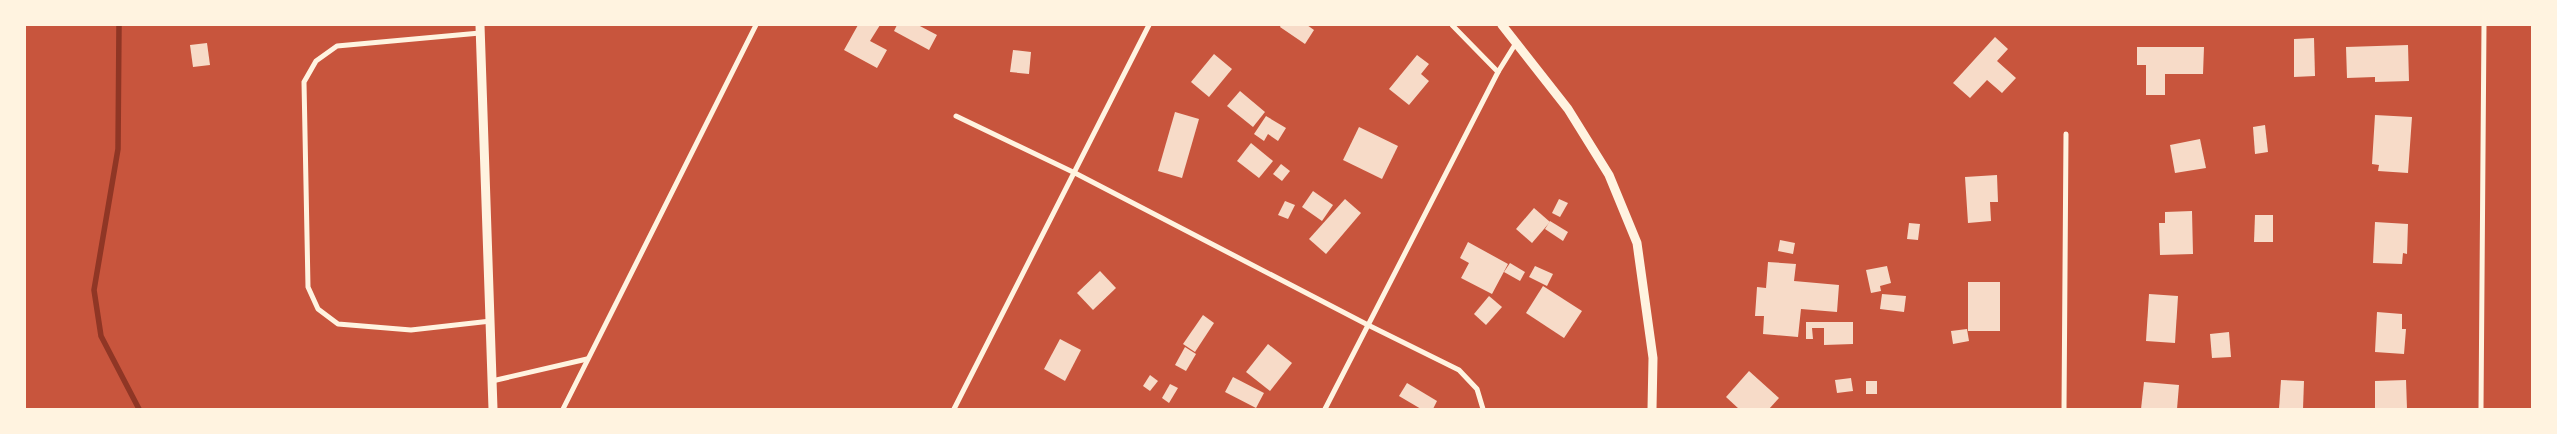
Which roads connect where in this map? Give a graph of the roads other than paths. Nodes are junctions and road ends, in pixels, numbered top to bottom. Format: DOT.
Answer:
graph roads {
  1 [pos="756,25"];
  2 [pos="1149,25"];
  3 [pos="1452,25"];
  4 [pos="1502,25"];
  5 [pos="2484,25"];
  6 [pos="480,29"];
  7 [pos="1516,42"];
  8 [pos="1498,72"];
  9 [pos="956,116"];
  10 [pos="2066,134"];
  11 [pos="1074,172"];
  12 [pos="491,321"];
  13 [pos="1368,326"];
  14 [pos="587,359"];
  15 [pos="492,381"];
  16 [pos="493,409"];
  17 [pos="563,409"];
  18 [pos="954,409"];
  19 [pos="1325,409"];
  20 [pos="1483,409"];
  21 [pos="1652,409"];
  22 [pos="2064,409"];
  23 [pos="2481,409"];
  1 -- 14 [label="street"];
  2 -- 11 [label="street"];
  3 -- 8 [label="street"];
  4 -- 7 [label="street"];
  5 -- 23 [label="street"];
  6 -- 12 [label="street"];
  6 -- 12 [label="street"];
  7 -- 8 [label="street"];
  7 -- 21 [label="street"];
  8 -- 13 [label="street"];
  9 -- 11 [label="street"];
  10 -- 22 [label="street"];
  11 -- 13 [label="street"];
  11 -- 18 [label="street"];
  12 -- 15 [label="street"];
  13 -- 19 [label="street"];
  13 -- 20 [label="street"];
  14 -- 15 [label="street"];
  14 -- 17 [label="street"];
  15 -- 16 [label="street"];
}
